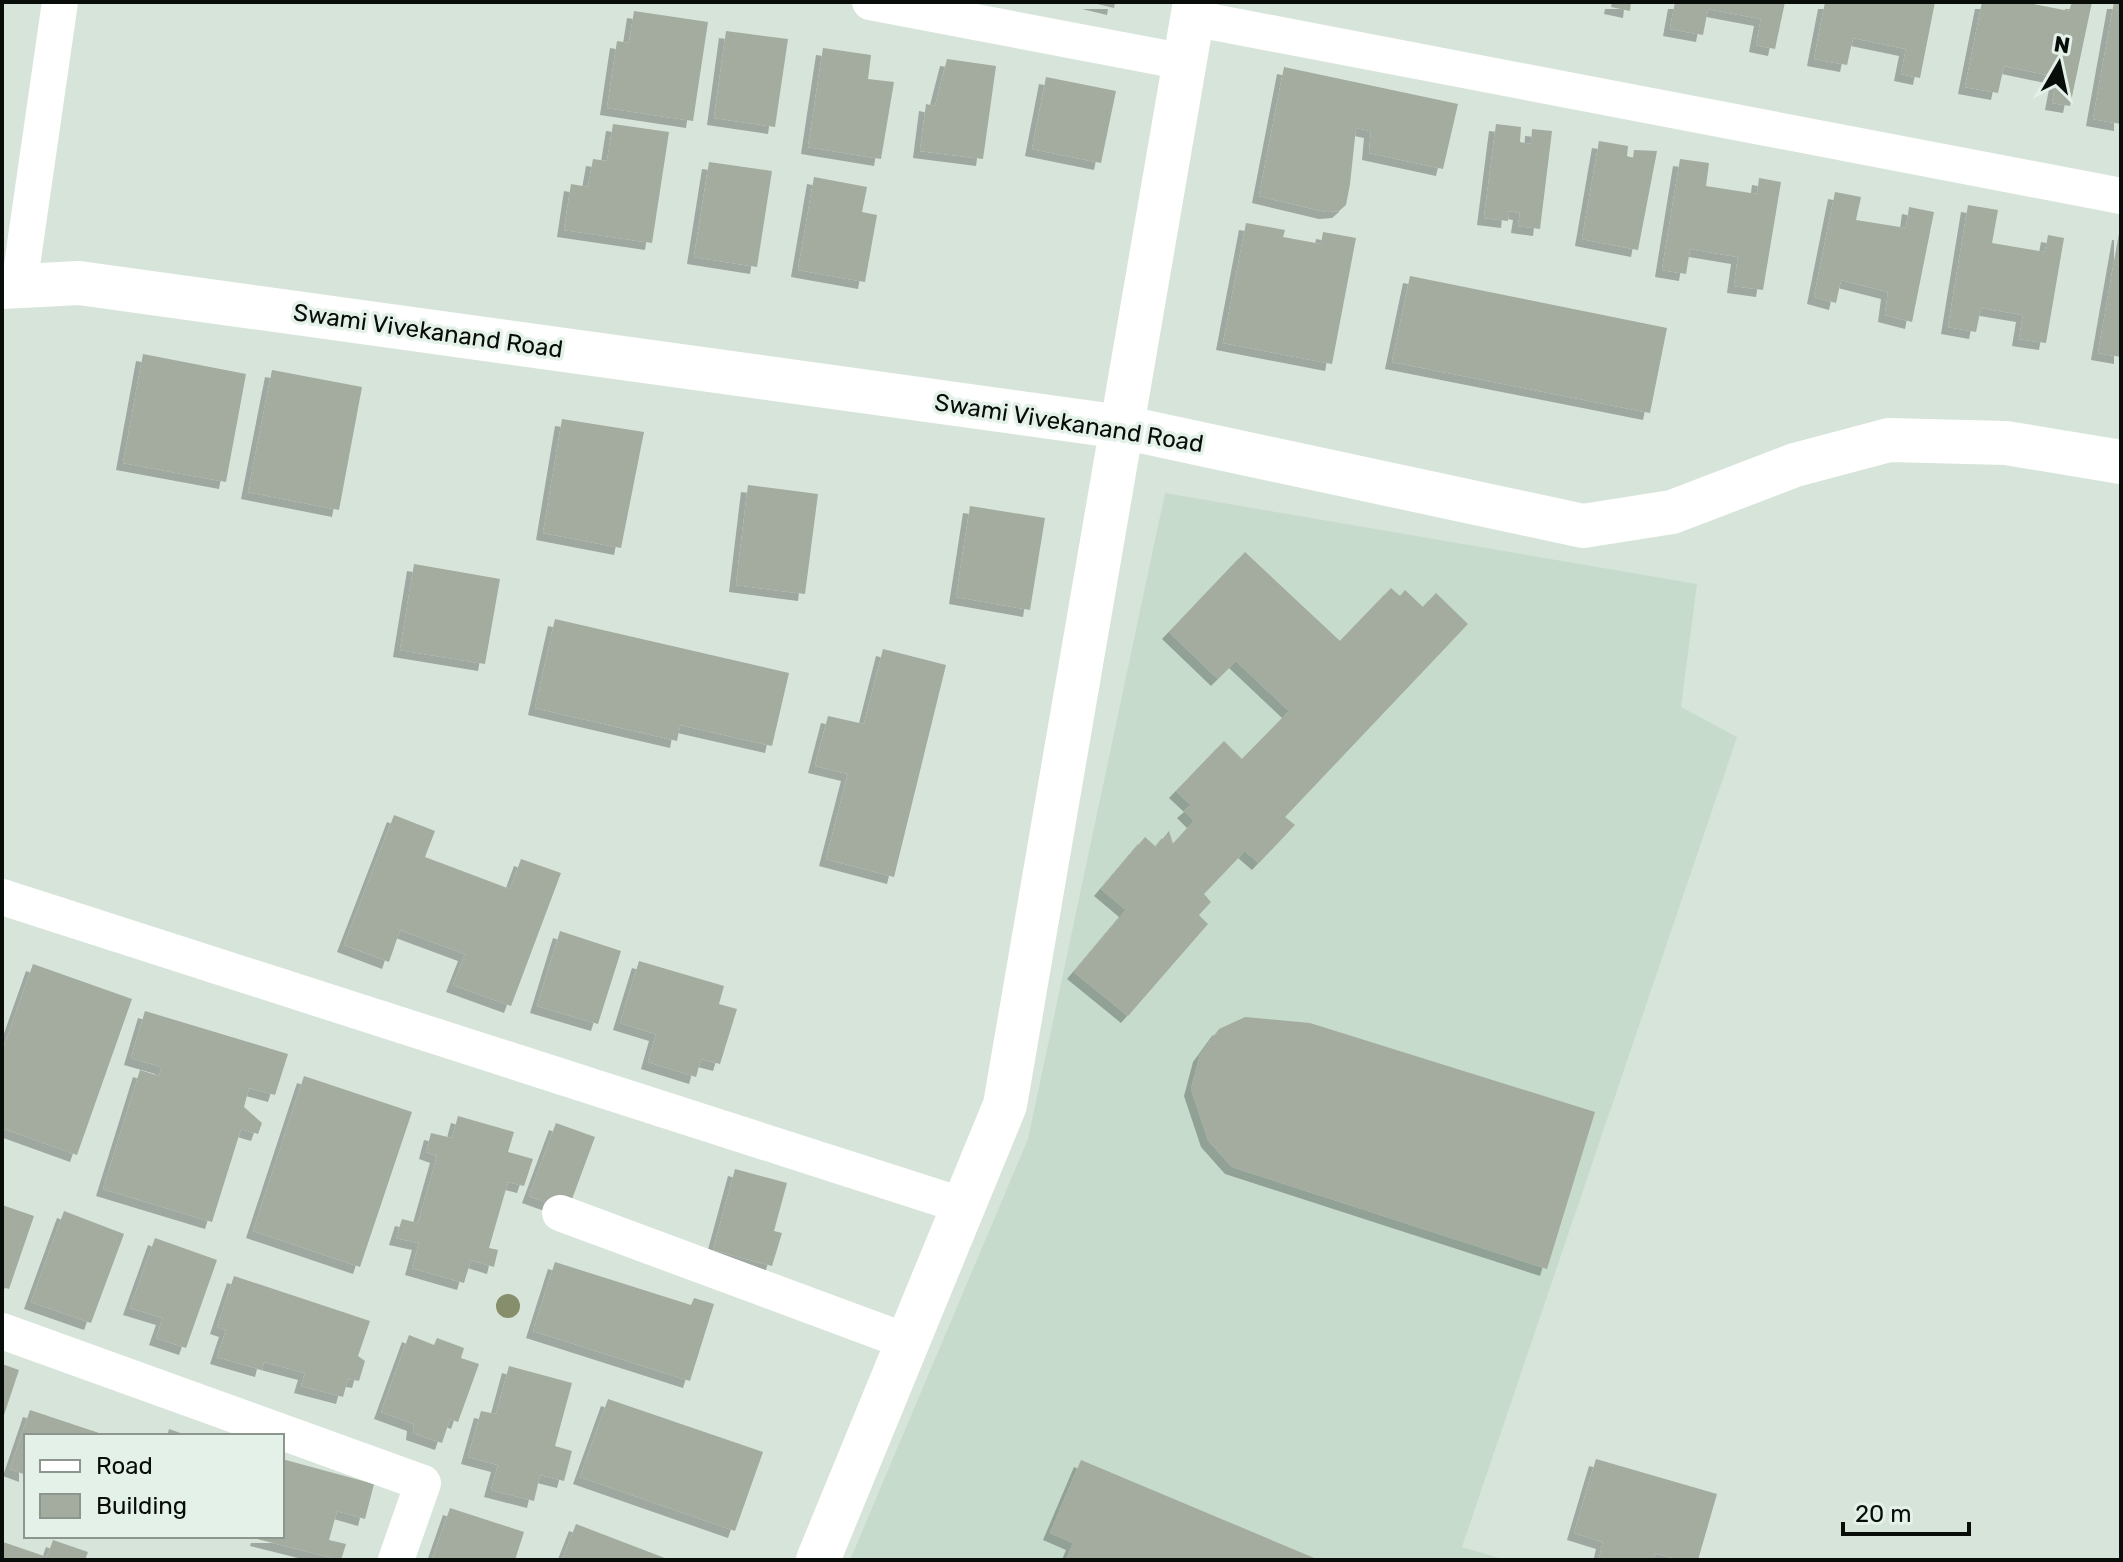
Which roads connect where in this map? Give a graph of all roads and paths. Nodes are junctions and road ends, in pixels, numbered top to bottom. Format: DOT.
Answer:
graph roads {
  1 [pos="60,2"];
  2 [pos="870,2"];
  3 [pos="1194,10"];
  4 [pos="1185,62"];
  5 [pos="2121,196"];
  6 [pos="11,286"];
  7 [pos="1122,427"];
  8 [pos="2121,462"];
  9 [pos="2,897"];
  10 [pos="964,1206"];
  11 [pos="560,1213"];
  12 [pos="2,1331"];
  13 [pos="908,1342"];
  14 [pos="396,1560"];
  15 [pos="818,1560"];
  1 -- 6 [label="street"];
  2 -- 4 [label="street"];
  3 -- 4 [label="street"];
  3 -- 5 [label="street"];
  4 -- 7 [label="street"];
  6 -- 7 [label="street, Swami Vivekanand Road"];
  7 -- 8 [label="street, Swami Vivekanand Road"];
  7 -- 10 [label="street"];
  9 -- 10 [label="street"];
  10 -- 13 [label="street"];
  11 -- 13 [label="street"];
  12 -- 14 [label="street"];
  13 -- 15 [label="street"];
}
